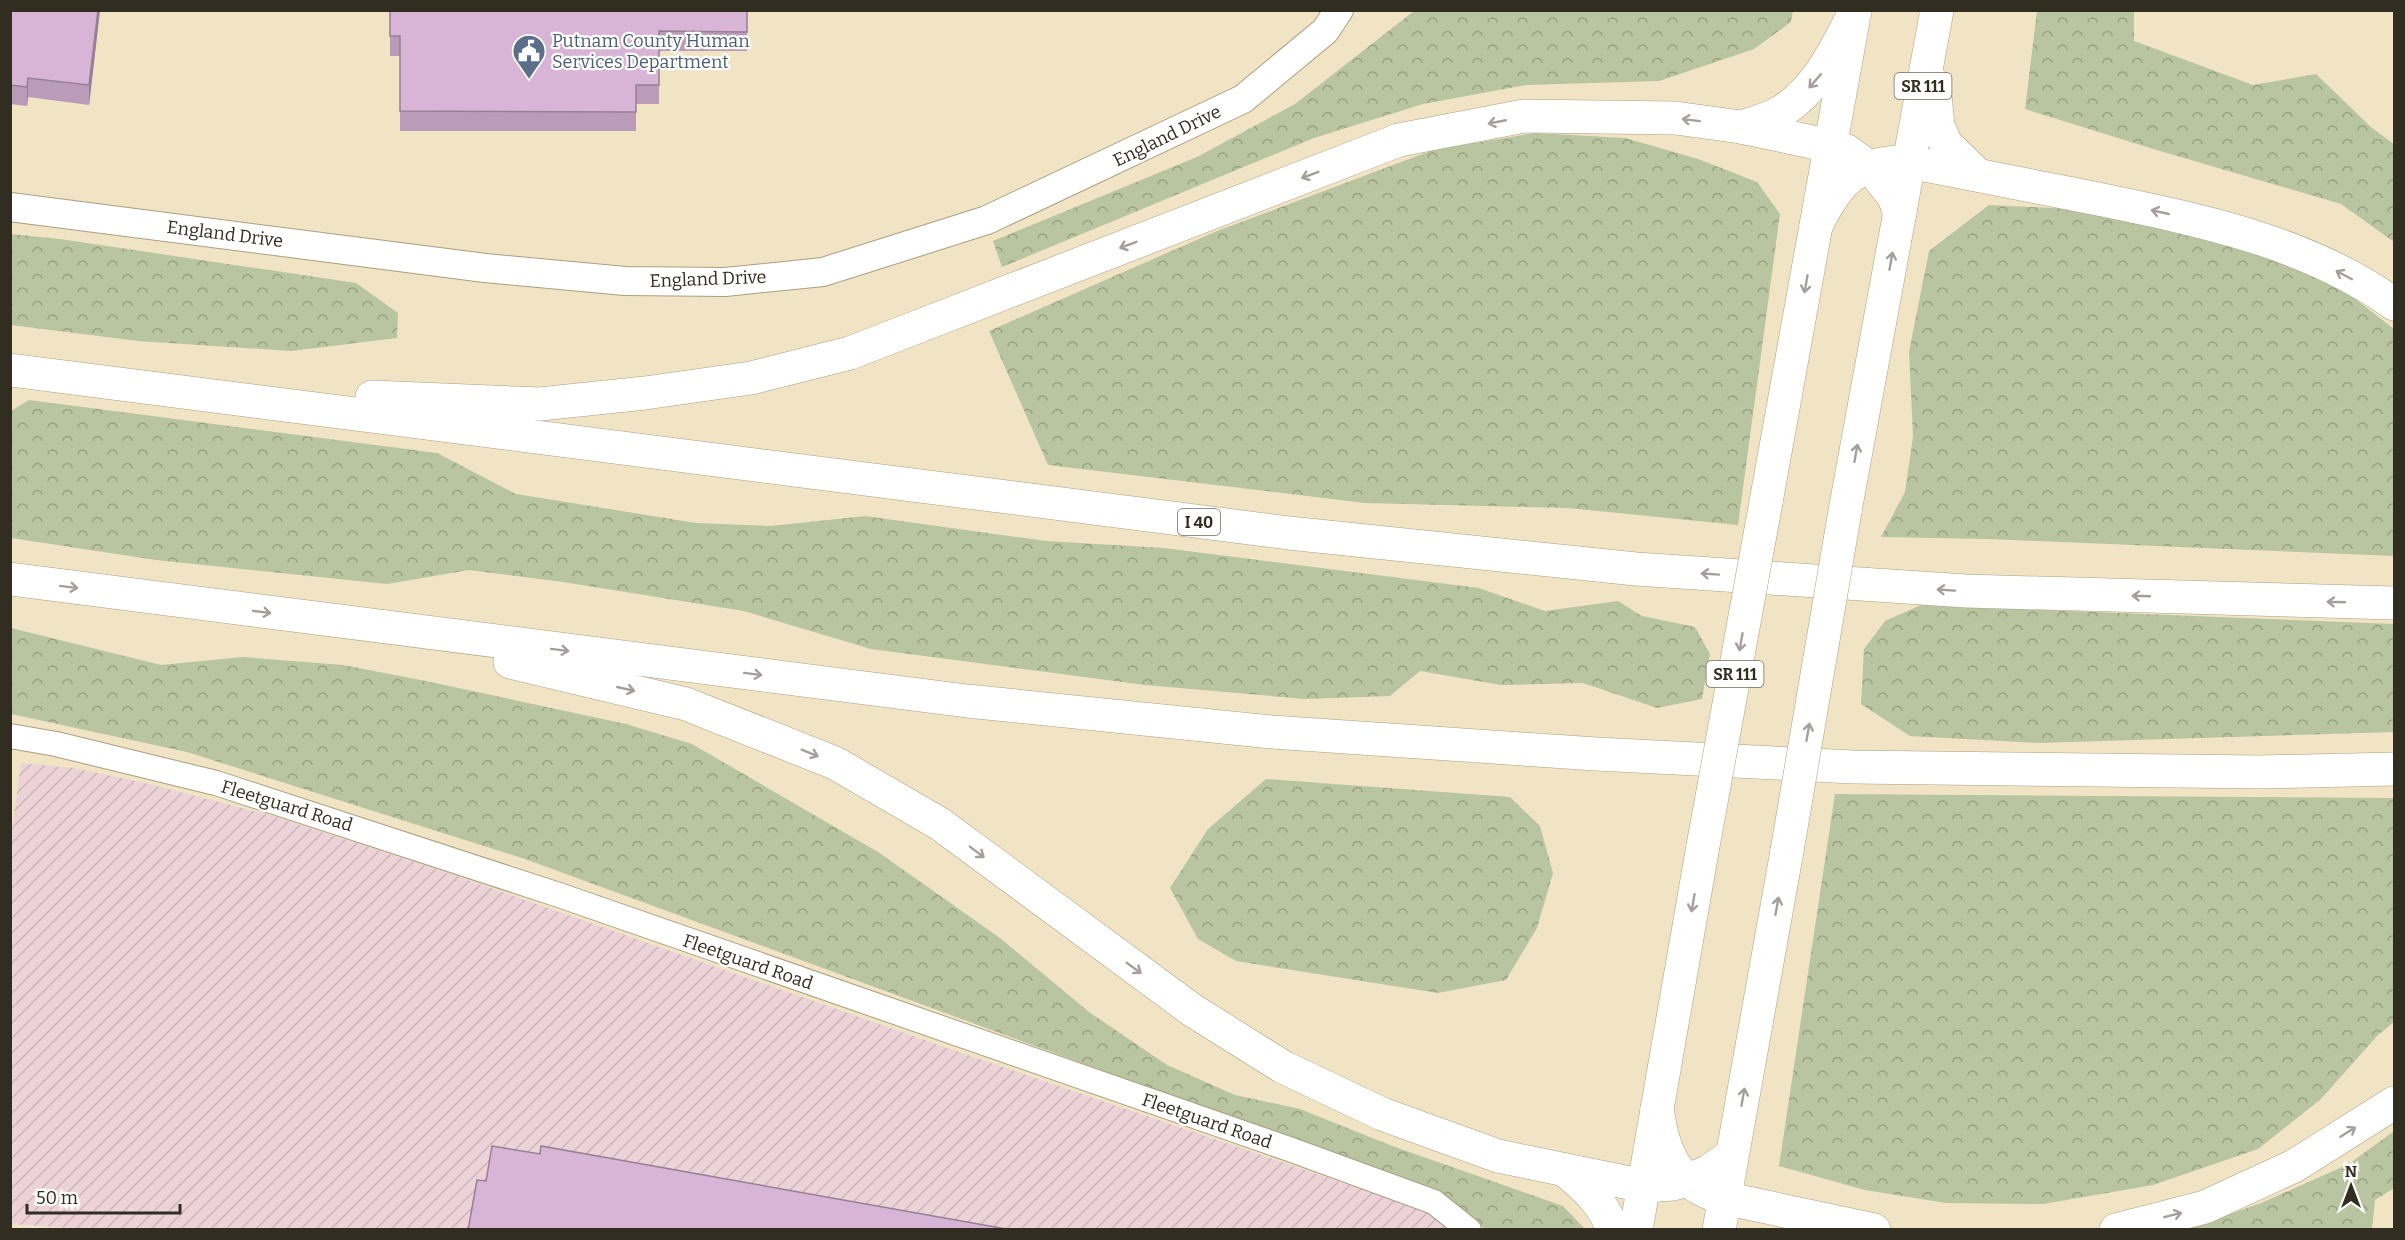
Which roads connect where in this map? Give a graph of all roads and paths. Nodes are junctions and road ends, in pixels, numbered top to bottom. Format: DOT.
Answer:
graph roads {
  1 [pos="1339,10"];
  2 [pos="1937,10"];
  3 [pos="1855,11"];
  4 [pos="1930,49"];
  5 [pos="1742,127"];
  6 [pos="1832,146"];
  7 [pos="1910,162"];
  8 [pos="1868,166"];
  9 [pos="1978,175"];
  10 [pos="10,207"];
  11 [pos="1900,214"];
  12 [pos="1816,226"];
  13 [pos="2394,304"];
  14 [pos="10,370"];
  15 [pos="148,387"];
  16 [pos="10,579"];
  17 [pos="2394,603"];
  18 [pos="345,622"];
  19 [pos="10,736"];
  20 [pos="2394,769"];
  21 [pos="2394,1103"];
  22 [pos="1657,1108"];
  23 [pos="1732,1155"];
  24 [pos="1567,1172"];
  25 [pos="1688,1179"];
  26 [pos="1644,1186"];
  27 [pos="1725,1198"];
  28 [pos="1804,1214"];
  29 [pos="1469,1230"];
  30 [pos="1612,1230"];
  31 [pos="1636,1230"];
  32 [pos="1719,1230"];
  33 [pos="1765,1230"];
  34 [pos="1874,1230"];
  35 [pos="2116,1230"];
  1 -- 10 [label="street, England Drive"];
  2 -- 4 [label="highway, SR 111"];
  3 -- 5 [label="highway, one-way"];
  3 -- 6 [label="highway, SR 111"];
  4 -- 7 [label="highway, SR 111"];
  4 -- 9 [label="highway"];
  5 -- 6 [label="highway"];
  5 -- 15 [label="highway, one-way"];
  6 -- 8 [label="highway"];
  6 -- 12 [label="highway, SR 111"];
  7 -- 8 [label="highway"];
  7 -- 9 [label="highway"];
  7 -- 11 [label="highway, SR 111"];
  8 -- 11 [label="highway"];
  8 -- 12 [label="highway"];
  13 -- 9 [label="highway, one-way"];
  23 -- 11 [label="highway, SR 111, one-way, bridge"];
  12 -- 22 [label="highway, SR 111, one-way, bridge"];
  14 -- 15 [label="highway, I 40"];
  17 -- 15 [label="highway, I 40, one-way"];
  16 -- 18 [label="highway, one-way"];
  18 -- 20 [label="highway, one-way"];
  18 -- 24 [label="highway, one-way"];
  19 -- 29 [label="street, Fleetguard Road"];
  35 -- 21 [label="highway, one-way"];
  22 -- 25 [label="highway"];
  22 -- 26 [label="highway, SR 111"];
  23 -- 25 [label="highway"];
  23 -- 27 [label="highway, SR 111"];
  24 -- 26 [label="highway"];
  24 -- 30 [label="highway"];
  25 -- 26 [label="highway"];
  25 -- 27 [label="highway"];
  26 -- 31 [label="highway, SR 111"];
  27 -- 28 [label="highway"];
  27 -- 32 [label="highway, SR 111"];
  28 -- 33 [label="highway"];
  28 -- 34 [label="highway"];
}
